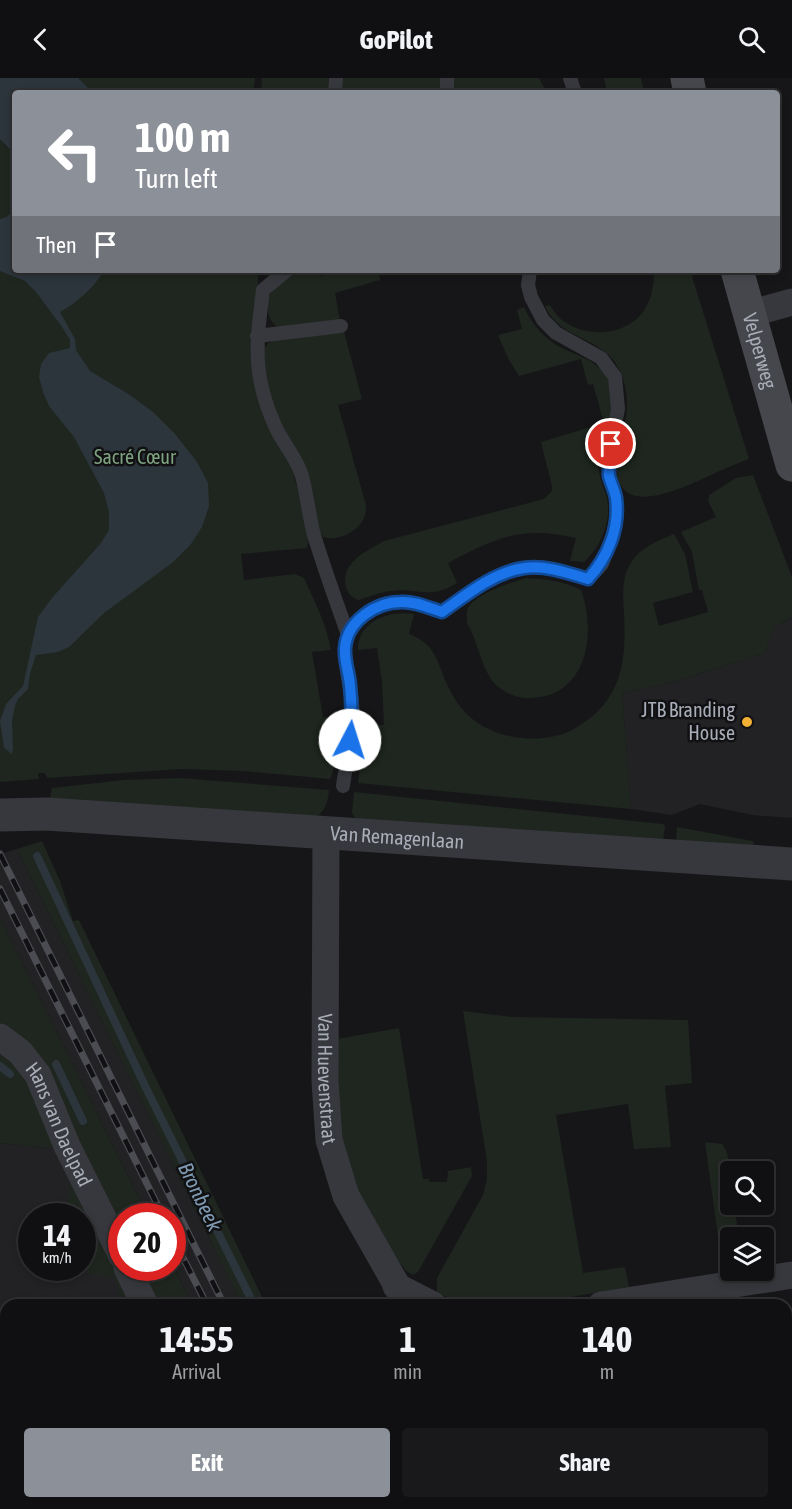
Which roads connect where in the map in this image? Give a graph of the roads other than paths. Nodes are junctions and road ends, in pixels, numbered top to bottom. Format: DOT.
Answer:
graph roads {
  1 [pos="283,273"];
  2 [pos="530,273"];
  3 [pos="738,273"];
  4 [pos="792,302"];
  5 [pos="749,314"];
  6 [pos="341,326"];
  7 [pos="258,336"];
  8 [pos="792,465"];
  9 [pos="348,635"];
  10 [pos="343,786"];
  11 [pos="0,815"];
  12 [pos="326,833"];
  13 [pos="792,864"];
  14 [pos="0,1037"];
  15 [pos="108,1228"];
  16 [pos="792,1275"];
  17 [pos="134,1281"];
  18 [pos="402,1295"];
  19 [pos="143,1299"];
  20 [pos="639,1299"];
  1 -- 7 [label="lane"];
  2 -- 9 [label="lane"];
  3 -- 5 [label="main road, Velperweg"];
  4 -- 5 [label="street"];
  5 -- 8 [label="main road, Velperweg"];
  6 -- 7 [label="lane"];
  7 -- 9 [label="lane"];
  9 -- 10 [label="lane"];
  11 -- 12 [label="street, Van Remagenlaan"];
  12 -- 13 [label="street, Van Remagenlaan"];
  12 -- 18 [label="street, Van Huevenstraat"];
  14 -- 15 [label="street, Hans van Daelpad"];
  16 -- 20 [label="street"];
  17 -- 19 [label="street"];
}
